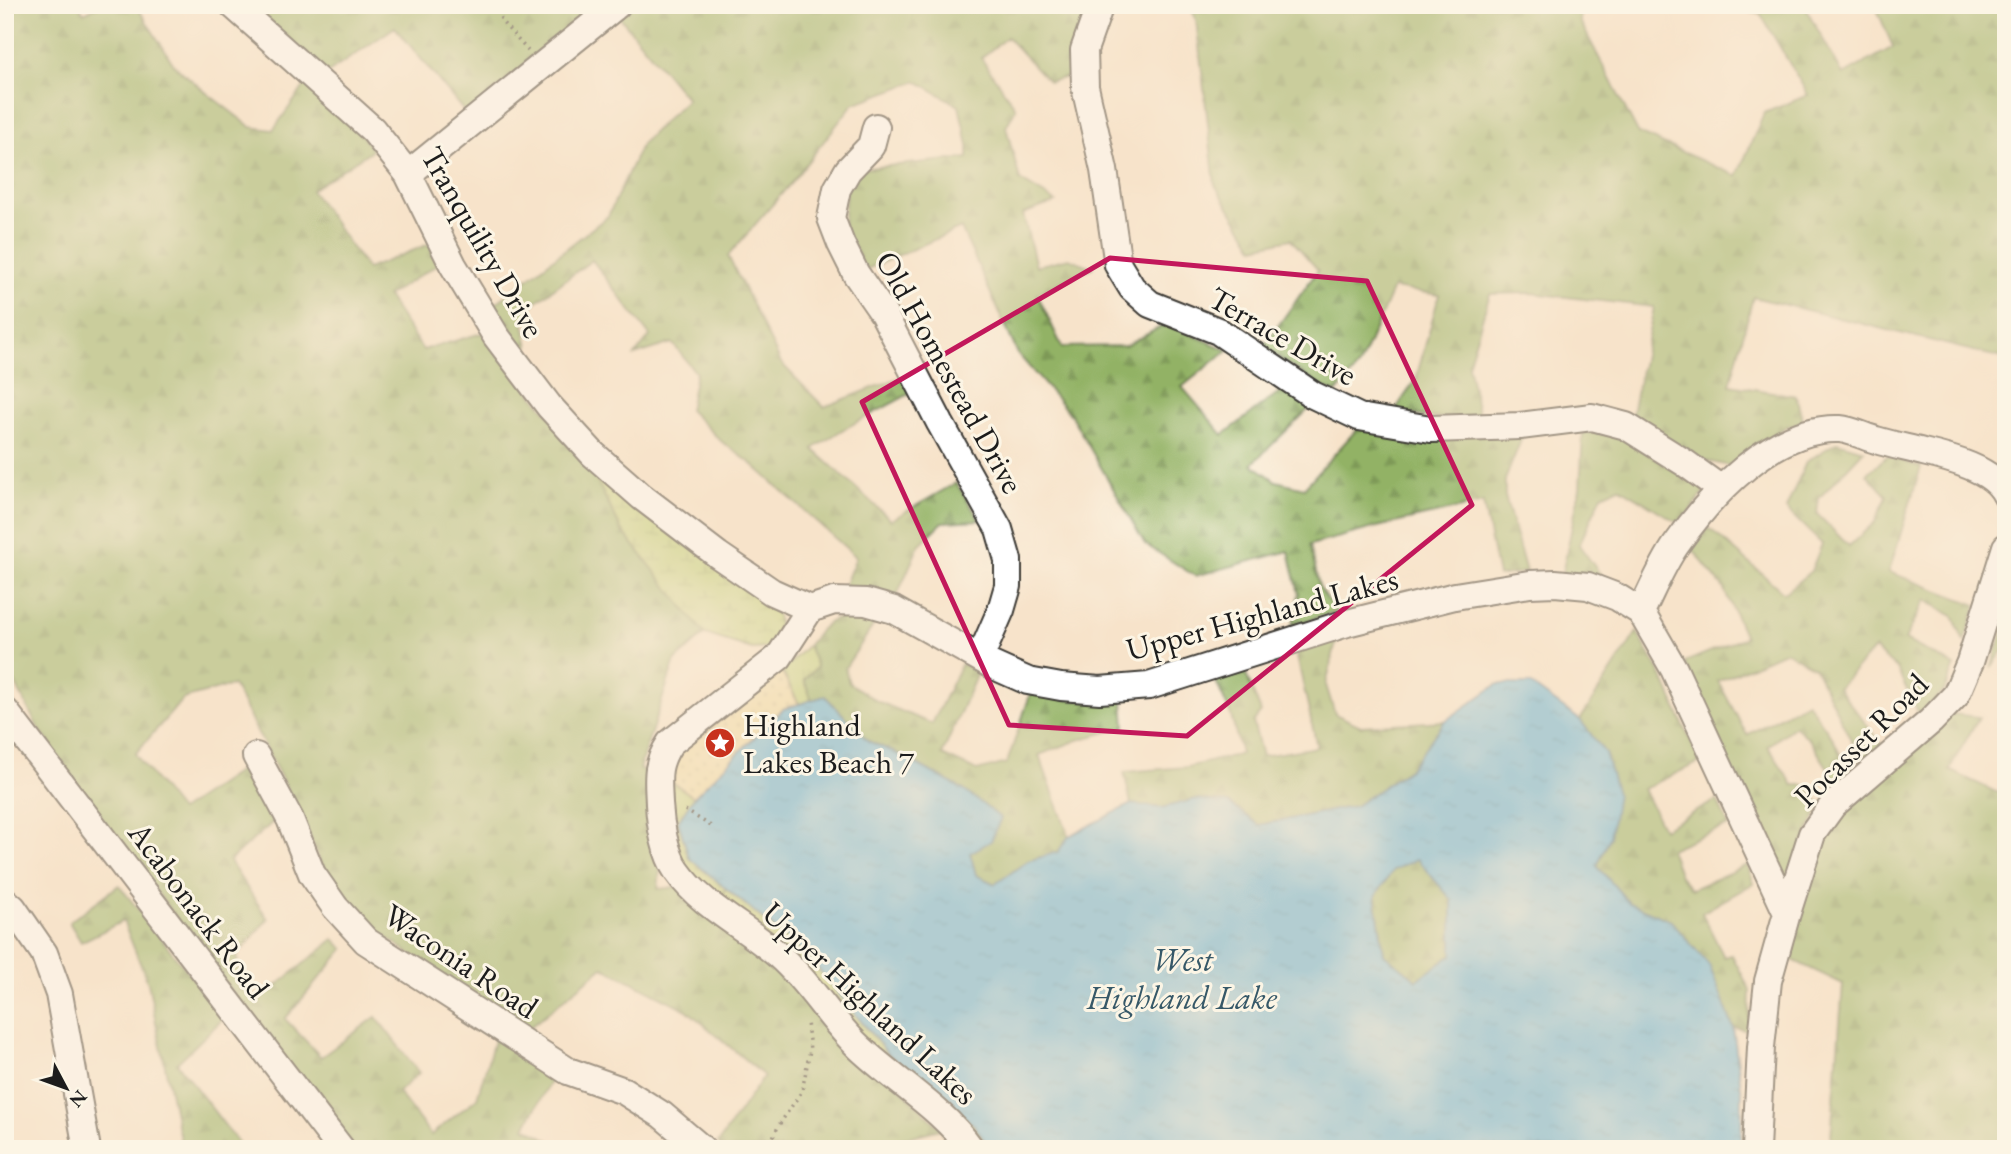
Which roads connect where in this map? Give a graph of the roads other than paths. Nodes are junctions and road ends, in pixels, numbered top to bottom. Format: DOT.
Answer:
graph roads {
  1 [pos="233,5"];
  2 [pos="617,5"];
  3 [pos="1100,5"];
  4 [pos="876,127"];
  5 [pos="408,174"];
  6 [pos="1721,489"];
  7 [pos="2006,495"];
  8 [pos="2006,547"];
  9 [pos="810,609"];
  10 [pos="1641,612"];
  11 [pos="980,658"];
  12 [pos="5,711"];
  13 [pos="256,756"];
  14 [pos="5,901"];
  15 [pos="1787,913"];
  16 [pos="87,1149"];
  17 [pos="341,1149"];
  18 [pos="702,1149"];
  19 [pos="971,1149"];
  20 [pos="1756,1149"];
  1 -- 5 [label="street, Tranquility Drive"];
  2 -- 5 [label="street"];
  3 -- 6 [label="street, Terrace Drive"];
  4 -- 11 [label="street, Old Homestead Drive"];
  5 -- 9 [label="street, Tranquility Drive"];
  6 -- 7 [label="street"];
  6 -- 10 [label="street"];
  8 -- 15 [label="street, Pocasset Road"];
  9 -- 11 [label="street, Upper Highland Lakes"];
  9 -- 19 [label="street, Upper Highland Lakes"];
  10 -- 11 [label="street, Upper Highland Lakes"];
  10 -- 15 [label="street"];
  12 -- 17 [label="street, Acabonack Road"];
  13 -- 18 [label="street, Waconia Road"];
  14 -- 16 [label="street"];
  15 -- 20 [label="street, Pocasset Road"];
}
